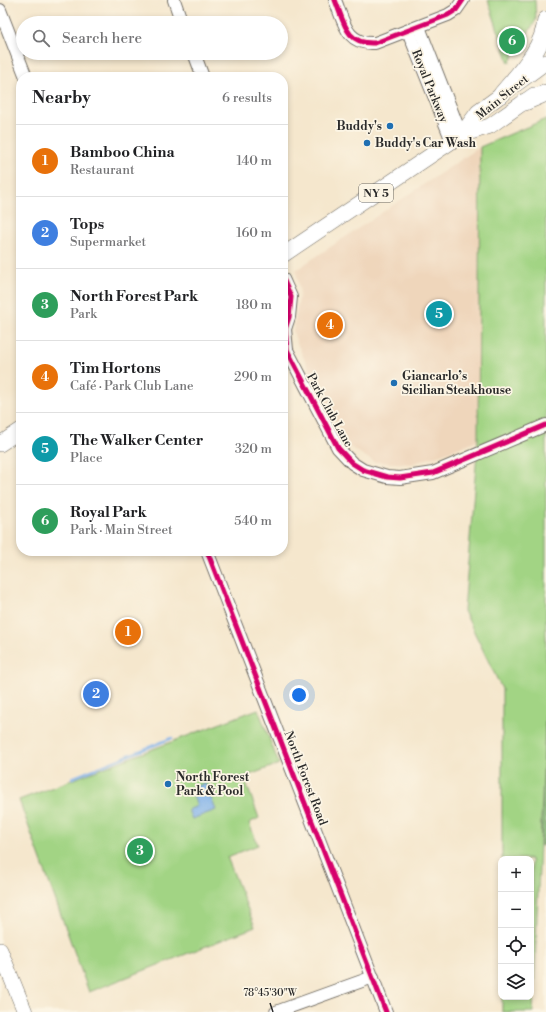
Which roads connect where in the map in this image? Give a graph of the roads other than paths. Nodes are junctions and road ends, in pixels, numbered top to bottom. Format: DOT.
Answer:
graph roads {
  1 [pos="174,0"];
  2 [pos="335,0"];
  3 [pos="463,0"];
  4 [pos="0,10"];
  5 [pos="180,16"];
  6 [pos="546,20"];
  7 [pos="413,29"];
  8 [pos="16,51"];
  9 [pos="19,60"];
  10 [pos="197,60"];
  11 [pos="546,62"];
  12 [pos="24,72"];
  13 [pos="201,72"];
  14 [pos="546,86"];
  15 [pos="546,93"];
  16 [pos="502,94"];
  17 [pos="525,102"];
  18 [pos="457,138"];
  19 [pos="288,252"];
  20 [pos="288,291"];
  21 [pos="288,320"];
  22 [pos="288,352"];
  23 [pos="546,425"];
  24 [pos="16,433"];
  25 [pos="0,444"];
  26 [pos="209,556"];
  27 [pos="0,950"];
  28 [pos="373,977"];
  29 [pos="25,1012"];
  30 [pos="276,1012"];
  31 [pos="386,1012"];
  1 -- 5 [label="street"];
  2 -- 7 [label="street"];
  3 -- 7 [label="street"];
  4 -- 8 [label="street"];
  6 -- 16 [label="highway"];
  7 -- 18 [label="street, Royal Parkway"];
  9 -- 12 [label="street"];
  10 -- 13 [label="street"];
  11 -- 16 [label="main road, Main Street / NY 5"];
  14 -- 17 [label="main road, Main Street / NY 5"];
  15 -- 17 [label="highway"];
  16 -- 18 [label="main road, Main Street / NY 5"];
  17 -- 18 [label="main road, Main Street / NY 5"];
  18 -- 19 [label="main road, Main Street / NY 5"];
  20 -- 21 [label="street, Park Club Lane"];
  22 -- 23 [label="street, Park Club Lane"];
  24 -- 25 [label="main road"];
  26 -- 28 [label="street, North Forest Road"];
  27 -- 29 [label="main road"];
  28 -- 30 [label="street"];
  28 -- 31 [label="street, North Forest Road"];
}
